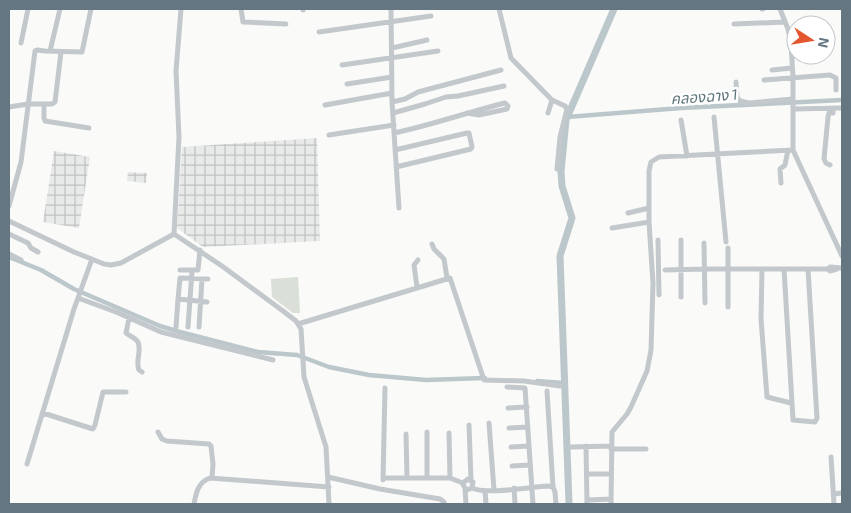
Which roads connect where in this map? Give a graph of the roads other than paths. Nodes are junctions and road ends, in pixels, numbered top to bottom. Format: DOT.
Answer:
graph roads {
  1 [pos="28,9"];
  2 [pos="60,9"];
  3 [pos="91,9"];
  4 [pos="180,9"];
  5 [pos="240,9"];
  6 [pos="391,9"];
  7 [pos="499,9"];
  8 [pos="780,9"];
  9 [pos="431,16"];
  10 [pos="391,21"];
  11 [pos="785,22"];
  12 [pos="286,24"];
  13 [pos="734,24"];
  14 [pos="318,32"];
  15 [pos="427,40"];
  16 [pos="21,43"];
  17 [pos="392,48"];
  18 [pos="50,51"];
  19 [pos="438,51"];
  20 [pos="61,52"];
  21 [pos="392,58"];
  22 [pos="342,65"];
  23 [pos="792,68"];
  24 [pos="501,70"];
  25 [pos="772,70"];
  26 [pos="392,77"];
  27 [pos="793,77"];
  28 [pos="764,80"];
  29 [pos="736,82"];
  30 [pos="347,84"];
  31 [pos="504,86"];
  32 [pos="836,90"];
  33 [pos="392,93"];
  34 [pos="552,100"];
  35 [pos="392,102"];
  36 [pos="793,103"];
  37 [pos="28,104"];
  38 [pos="44,105"];
  39 [pos="325,105"];
  40 [pos="9,107"];
  41 [pos="834,108"];
  42 [pos="842,108"];
  43 [pos="393,113"];
  44 [pos="466,113"];
  45 [pos="548,113"];
  46 [pos="714,117"];
  47 [pos="681,120"];
  48 [pos="394,125"];
  49 [pos="89,128"];
  50 [pos="394,133"];
  51 [pos="329,135"];
  52 [pos="396,150"];
  53 [pos="790,150"];
  54 [pos="718,154"];
  55 [pos="687,156"];
  56 [pos="830,165"];
  57 [pos="396,167"];
  58 [pos="557,169"];
  59 [pos="781,183"];
  60 [pos="9,206"];
  61 [pos="399,208"];
  62 [pos="649,208"];
  63 [pos="628,213"];
  64 [pos="9,221"];
  65 [pos="649,222"];
  66 [pos="612,228"];
  67 [pos="9,234"];
  68 [pos="174,234"];
  69 [pos="658,240"];
  70 [pos="681,240"];
  71 [pos="726,242"];
  72 [pos="704,243"];
  73 [pos="432,244"];
  74 [pos="728,248"];
  75 [pos="200,250"];
  76 [pos="38,252"];
  77 [pos="9,254"];
  78 [pos="842,256"];
  79 [pos="21,260"];
  80 [pos="92,260"];
  81 [pos="418,260"];
  82 [pos="762,268"];
  83 [pos="704,269"];
  84 [pos="728,269"];
  85 [pos="784,269"];
  86 [pos="808,269"];
  87 [pos="839,269"];
  88 [pos="180,270"];
  89 [pos="661,270"];
  90 [pos="681,270"];
  91 [pos="192,271"];
  92 [pos="652,271"];
  93 [pos="191,278"];
  94 [pos="447,278"];
  95 [pos="417,287"];
  96 [pos="80,294"];
  97 [pos="659,295"];
  98 [pos="681,297"];
  99 [pos="178,299"];
  100 [pos="190,300"];
  101 [pos="200,301"];
  102 [pos="207,302"];
  103 [pos="705,303"];
  104 [pos="728,307"];
  105 [pos="128,318"];
  106 [pos="298,324"];
  107 [pos="176,326"];
  108 [pos="188,327"];
  109 [pos="199,327"];
  110 [pos="274,360"];
  111 [pos="142,372"];
  112 [pos="560,386"];
  113 [pos="507,387"];
  114 [pos="385,388"];
  115 [pos="548,391"];
  116 [pos="126,392"];
  117 [pos="791,403"];
  118 [pos="527,407"];
  119 [pos="508,408"];
  120 [pos="43,413"];
  121 [pos="490,423"];
  122 [pos="469,425"];
  123 [pos="528,427"];
  124 [pos="509,428"];
  125 [pos="158,432"];
  126 [pos="427,432"];
  127 [pos="449,433"];
  128 [pos="406,434"];
  129 [pos="529,446"];
  130 [pos="586,446"];
  131 [pos="511,447"];
  132 [pos="571,447"];
  133 [pos="611,448"];
  134 [pos="646,449"];
  135 [pos="831,457"];
  136 [pos="27,464"];
  137 [pos="530,465"];
  138 [pos="512,466"];
  139 [pos="587,474"];
  140 [pos="611,474"];
  141 [pos="328,477"];
  142 [pos="212,478"];
  143 [pos="407,478"];
  144 [pos="427,478"];
  145 [pos="450,478"];
  146 [pos="471,480"];
  147 [pos="464,482"];
  148 [pos="326,486"];
  149 [pos="532,487"];
  150 [pos="553,487"];
  151 [pos="472,488"];
  152 [pos="514,488"];
  153 [pos="465,489"];
  154 [pos="494,490"];
  155 [pos="485,491"];
  156 [pos="842,493"];
  157 [pos="834,494"];
  158 [pos="444,502"];
  159 [pos="587,502"];
  160 [pos="611,502"];
  161 [pos="194,504"];
  162 [pos="328,504"];
  163 [pos="466,504"];
  164 [pos="486,504"];
  165 [pos="515,504"];
  166 [pos="533,504"];
  167 [pos="556,504"];
  168 [pos="834,504"];
  1 -- 16 [label="street"];
  2 -- 18 [label="street"];
  3 -- 20 [label="street"];
  4 -- 68 [label="street"];
  5 -- 12 [label="street"];
  6 -- 10 [label="street"];
  7 -- 34 [label="street"];
  8 -- 11 [label="street"];
  9 -- 10 [label="street"];
  10 -- 14 [label="street"];
  10 -- 17 [label="street"];
  11 -- 13 [label="street"];
  11 -- 23 [label="street"];
  15 -- 17 [label="street"];
  17 -- 21 [label="street"];
  18 -- 20 [label="street"];
  18 -- 37 [label="street"];
  19 -- 21 [label="street"];
  20 -- 38 [label="street"];
  21 -- 22 [label="street"];
  21 -- 26 [label="street"];
  23 -- 25 [label="street"];
  23 -- 27 [label="street"];
  24 -- 35 [label="street"];
  26 -- 30 [label="street"];
  26 -- 33 [label="street"];
  27 -- 28 [label="street"];
  27 -- 32 [label="street"];
  27 -- 36 [label="street"];
  29 -- 36 [label="street"];
  31 -- 43 [label="street"];
  33 -- 35 [label="street"];
  33 -- 39 [label="street"];
  34 -- 45 [label="street"];
  34 -- 58 [label="street"];
  35 -- 43 [label="street"];
  36 -- 41 [label="street"];
  36 -- 53 [label="street"];
  37 -- 38 [label="street"];
  37 -- 40 [label="street"];
  37 -- 60 [label="street"];
  38 -- 49 [label="street"];
  41 -- 42 [label="street"];
  41 -- 56 [label="street"];
  43 -- 48 [label="street"];
  44 -- 44 [label="street"];
  44 -- 50 [label="street"];
  46 -- 54 [label="street"];
  47 -- 55 [label="street"];
  48 -- 50 [label="street"];
  48 -- 51 [label="street"];
  50 -- 52 [label="street"];
  52 -- 57 [label="street"];
  52 -- 57 [label="street"];
  53 -- 54 [label="street"];
  53 -- 59 [label="street"];
  53 -- 78 [label="street"];
  54 -- 55 [label="street"];
  54 -- 71 [label="street"];
  55 -- 62 [label="street"];
  57 -- 61 [label="street"];
  62 -- 63 [label="street"];
  62 -- 65 [label="street"];
  64 -- 80 [label="street"];
  65 -- 66 [label="street"];
  65 -- 92 [label="street"];
  67 -- 76 [label="street"];
  68 -- 75 [label="street"];
  68 -- 80 [label="street"];
  69 -- 89 [label="street"];
  70 -- 90 [label="street"];
  72 -- 83 [label="street"];
  73 -- 94 [label="street"];
  74 -- 84 [label="street"];
  75 -- 91 [label="street"];
  75 -- 106 [label="street"];
  77 -- 79 [label="street"];
  80 -- 96 [label="street"];
  81 -- 95 [label="street"];
  82 -- 84 [label="street"];
  82 -- 85 [label="street"];
  82 -- 117 [label="street"];
  83 -- 84 [label="street"];
  83 -- 90 [label="street"];
  83 -- 103 [label="street"];
  84 -- 104 [label="street"];
  85 -- 86 [label="street"];
  85 -- 117 [label="street"];
  86 -- 87 [label="street"];
  86 -- 117 [label="street"];
  88 -- 91 [label="street"];
  89 -- 90 [label="street"];
  89 -- 92 [label="street"];
  89 -- 97 [label="street"];
  90 -- 98 [label="street"];
  91 -- 93 [label="street"];
  92 -- 133 [label="street"];
  93 -- 99 [label="street"];
  93 -- 100 [label="street"];
  93 -- 101 [label="street"];
  94 -- 95 [label="street"];
  94 -- 112 [label="street"];
  95 -- 106 [label="street"];
  96 -- 105 [label="street"];
  96 -- 120 [label="street"];
  99 -- 100 [label="street"];
  99 -- 107 [label="street"];
  100 -- 101 [label="street"];
  100 -- 108 [label="street"];
  101 -- 102 [label="street"];
  101 -- 109 [label="street"];
  105 -- 110 [label="street"];
  105 -- 111 [label="street"];
  106 -- 141 [label="street"];
  113 -- 118 [label="street"];
  114 -- 143 [label="street"];
  115 -- 150 [label="street"];
  116 -- 120 [label="street"];
  118 -- 119 [label="street"];
  118 -- 123 [label="street"];
  120 -- 136 [label="street"];
  121 -- 154 [label="street"];
  122 -- 146 [label="street"];
  123 -- 124 [label="street"];
  123 -- 129 [label="street"];
  125 -- 142 [label="street"];
  126 -- 144 [label="street"];
  127 -- 145 [label="street"];
  128 -- 143 [label="street"];
  129 -- 131 [label="street"];
  129 -- 137 [label="street"];
  130 -- 132 [label="street"];
  130 -- 133 [label="street"];
  130 -- 139 [label="street"];
  133 -- 134 [label="street"];
  133 -- 140 [label="street"];
  135 -- 157 [label="street"];
  137 -- 138 [label="street"];
  137 -- 149 [label="street"];
  139 -- 140 [label="street"];
  139 -- 159 [label="street"];
  140 -- 160 [label="street"];
  141 -- 148 [label="street"];
  141 -- 158 [label="street"];
  142 -- 148 [label="street"];
  142 -- 161 [label="street"];
  143 -- 144 [label="street"];
  144 -- 145 [label="street"];
  145 -- 147 [label="street"];
  146 -- 147 [label="street"];
  146 -- 151 [label="street"];
  147 -- 153 [label="street"];
  148 -- 162 [label="street"];
  149 -- 150 [label="street"];
  149 -- 152 [label="street"];
  149 -- 166 [label="street"];
  150 -- 167 [label="street"];
  151 -- 153 [label="street"];
  151 -- 155 [label="street"];
  152 -- 154 [label="street"];
  152 -- 165 [label="street"];
  153 -- 163 [label="street"];
  154 -- 155 [label="street"];
  155 -- 164 [label="street"];
  156 -- 157 [label="street"];
  157 -- 168 [label="street"];
  159 -- 160 [label="street"];
}
